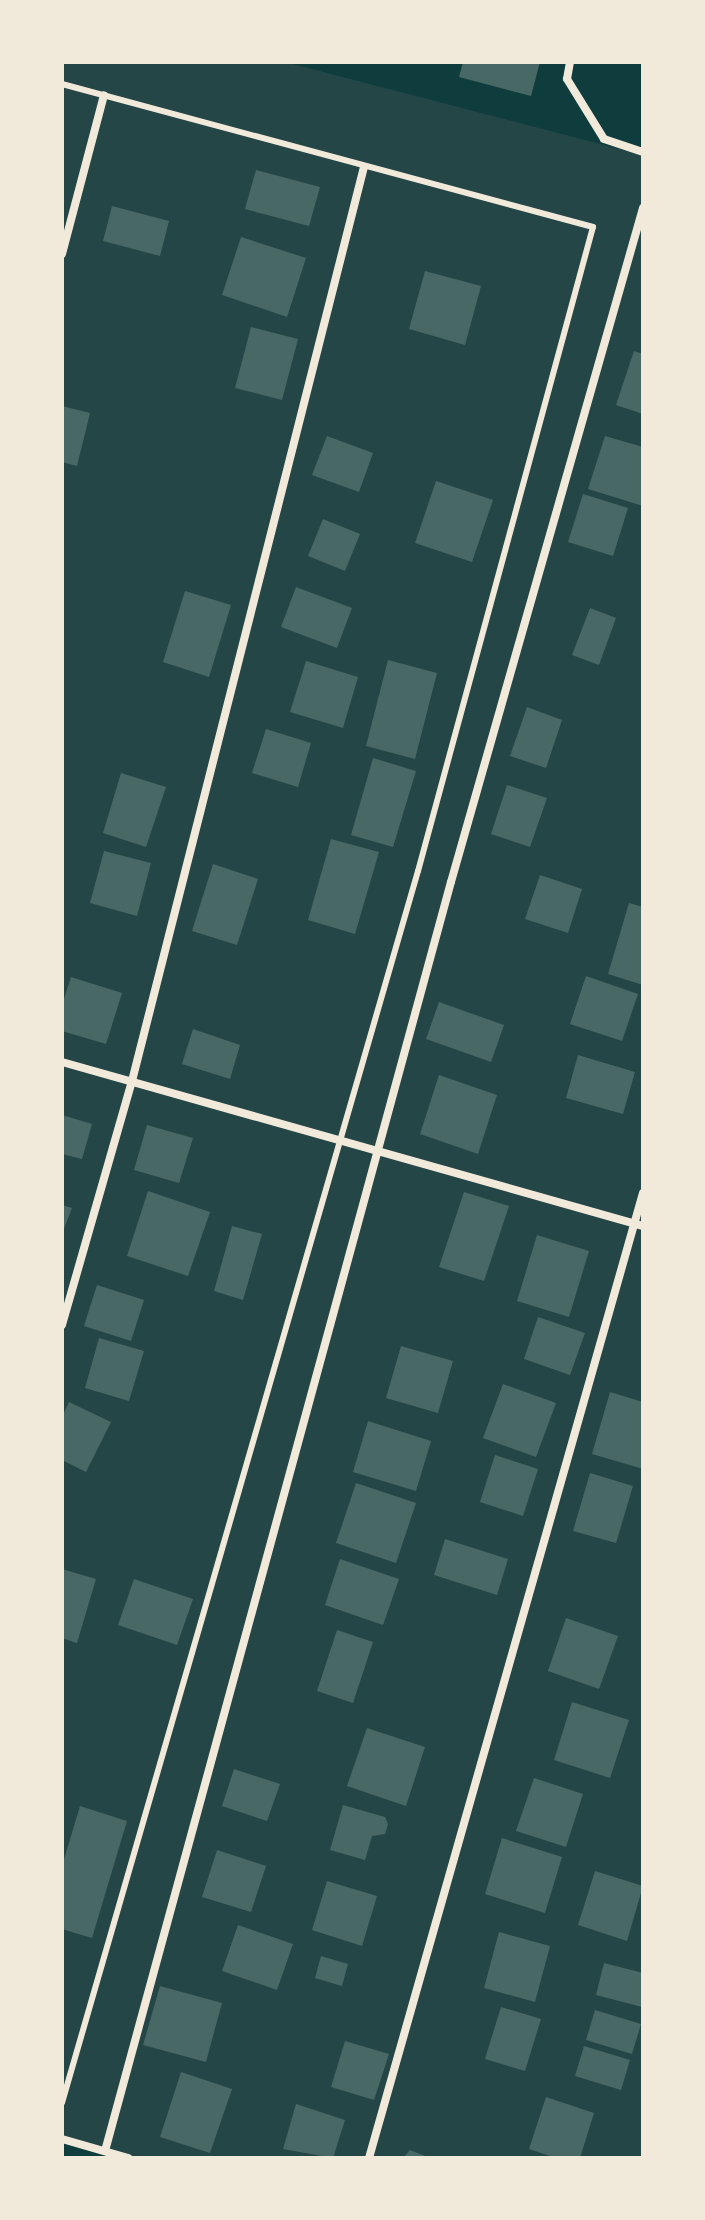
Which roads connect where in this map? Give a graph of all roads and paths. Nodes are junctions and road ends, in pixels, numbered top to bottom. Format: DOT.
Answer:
graph roads {
  1 [pos="570,62"];
  2 [pos="62,84"];
  3 [pos="104,95"];
  4 [pos="643,152"];
  5 [pos="364,167"];
  6 [pos="643,208"];
  7 [pos="62,254"];
  8 [pos="62,1062"];
  9 [pos="132,1081"];
  10 [pos="339,1142"];
  11 [pos="379,1153"];
  12 [pos="643,1193"];
  13 [pos="639,1225"];
  14 [pos="62,1325"];
  15 [pos="62,2103"];
  16 [pos="62,2139"];
  17 [pos="105,2151"];
  18 [pos="128,2158"];
  19 [pos="369,2158"];
  1 -- 4 [label="street"];
  2 -- 3 [label="lane"];
  3 -- 5 [label="lane"];
  3 -- 7 [label="street"];
  5 -- 9 [label="street"];
  5 -- 10 [label="lane"];
  6 -- 11 [label="street"];
  8 -- 9 [label="street"];
  9 -- 10 [label="street"];
  9 -- 14 [label="street"];
  10 -- 11 [label="street"];
  10 -- 15 [label="lane"];
  11 -- 13 [label="street"];
  11 -- 17 [label="street"];
  12 -- 13 [label="street"];
  13 -- 19 [label="street"];
  16 -- 17 [label="street"];
  17 -- 18 [label="street"];
}
